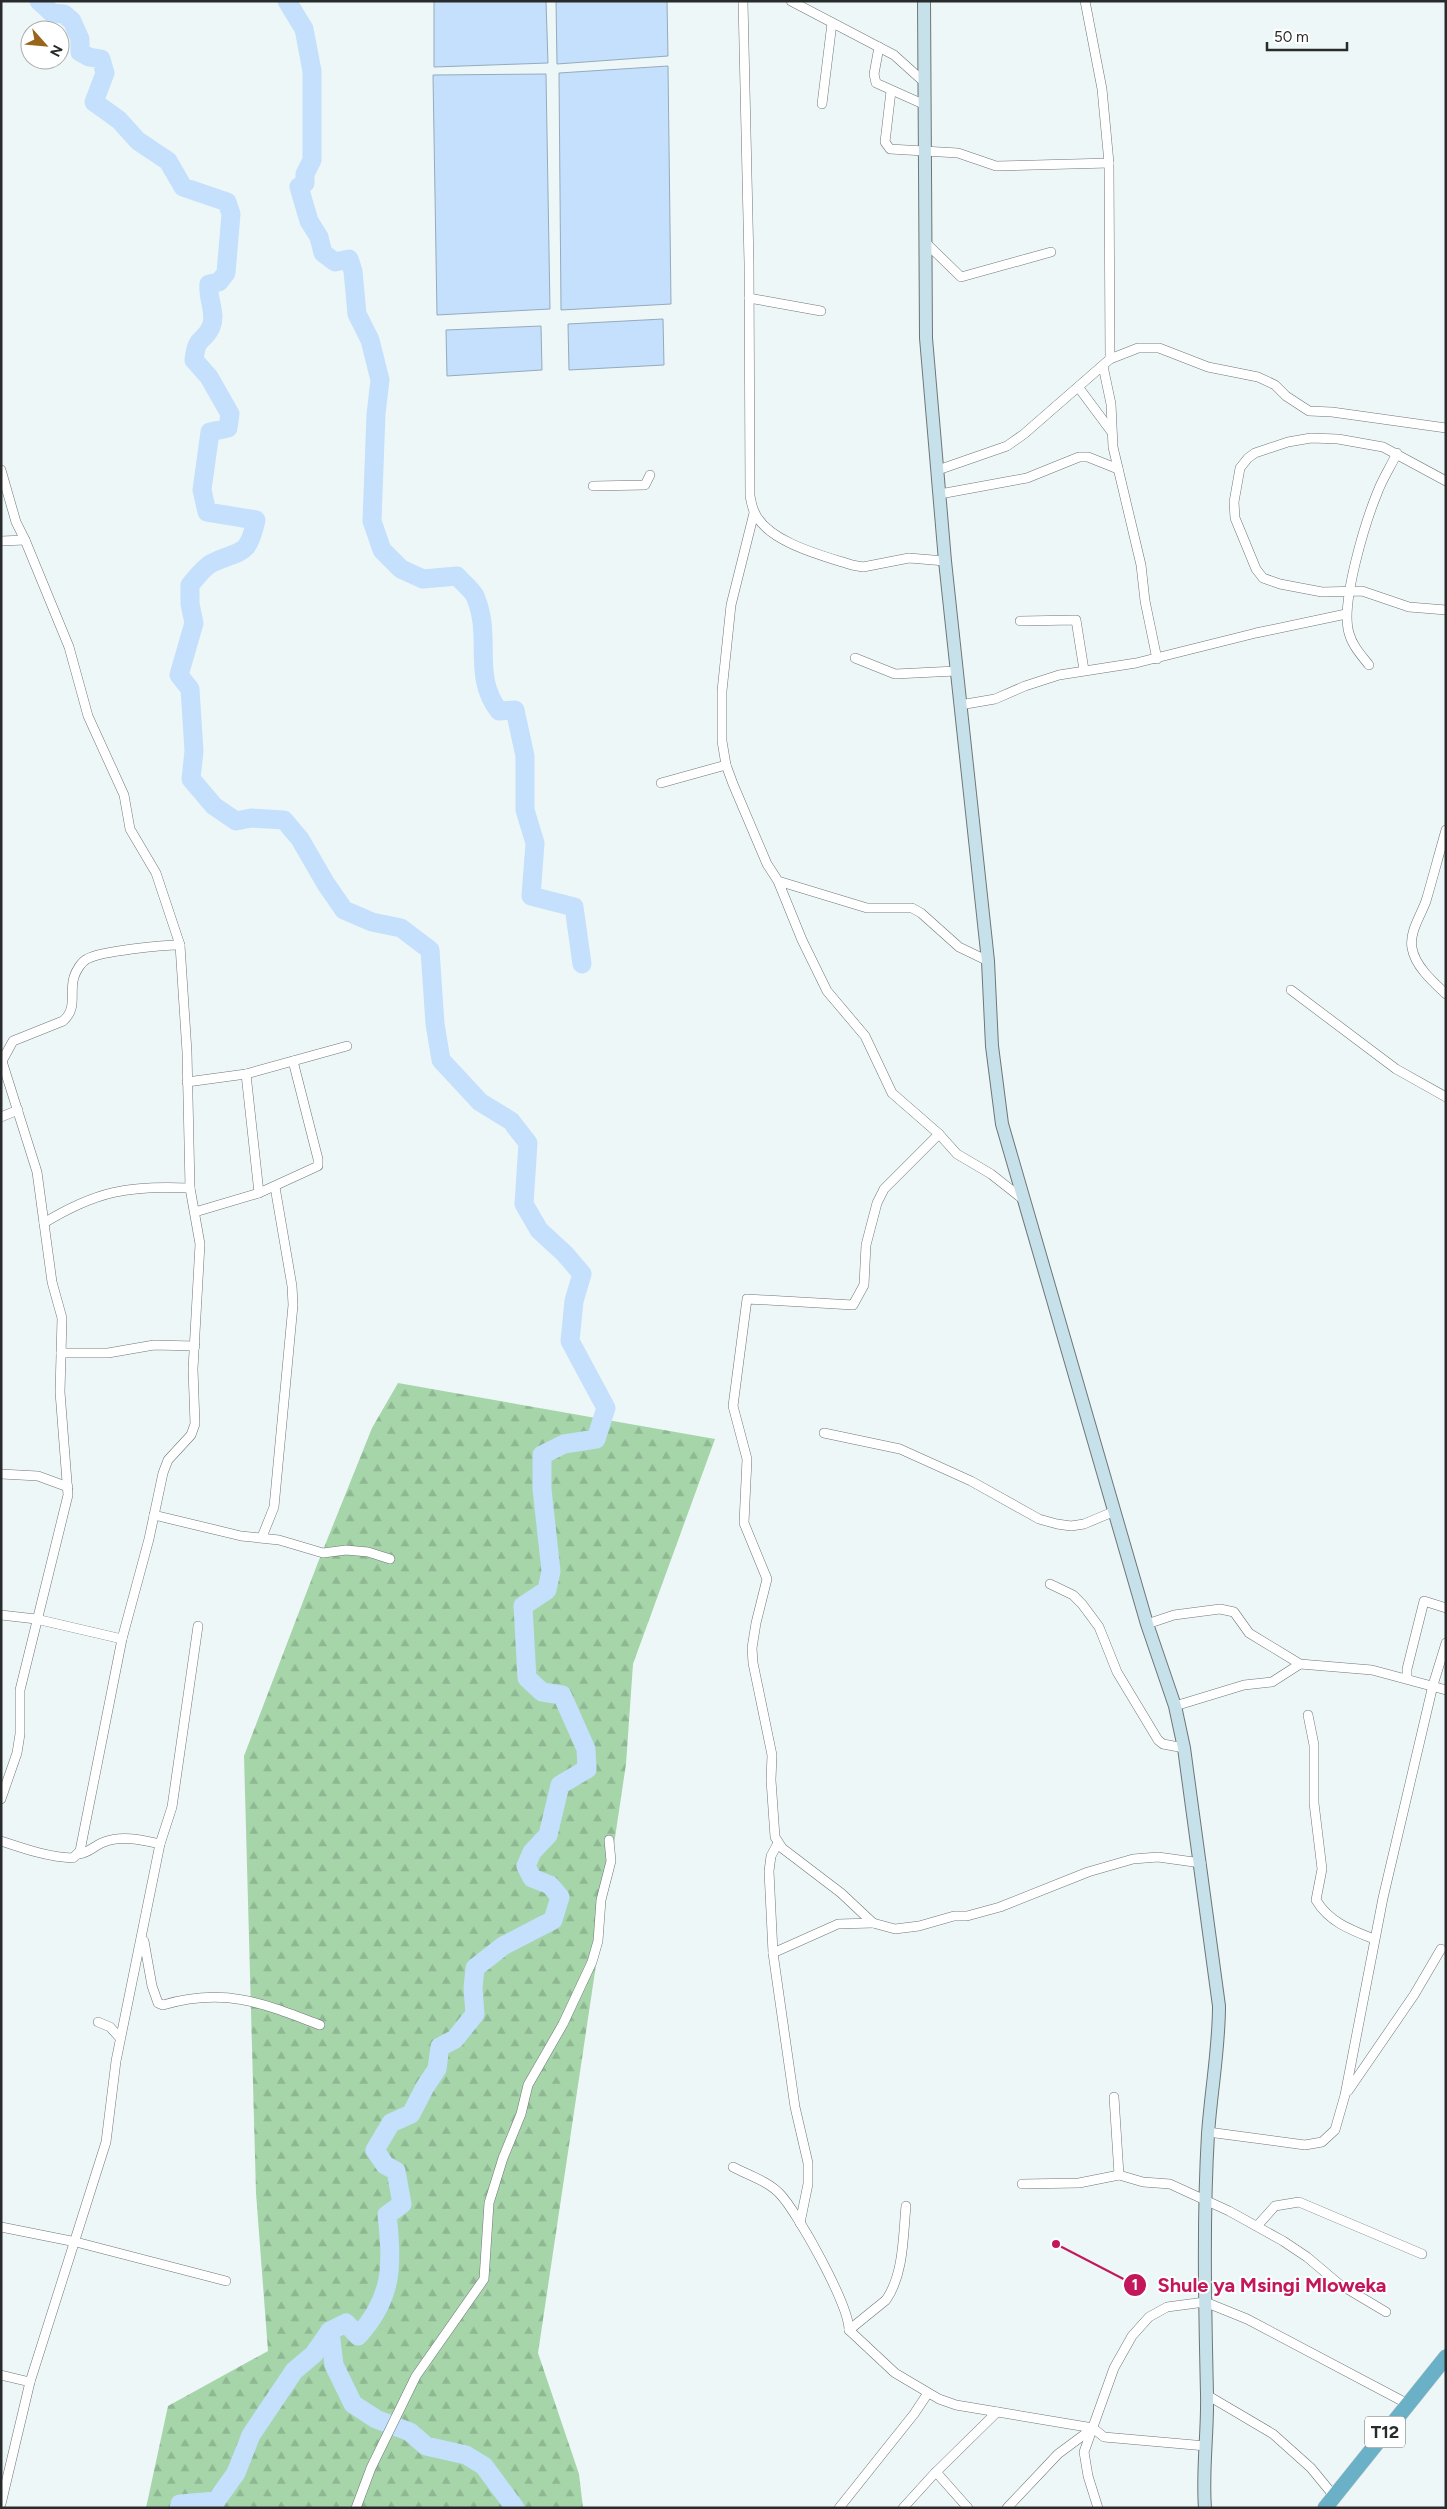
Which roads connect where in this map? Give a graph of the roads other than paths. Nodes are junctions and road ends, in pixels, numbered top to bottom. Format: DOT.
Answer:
graph roads {
  1 [pos="743,1"];
  2 [pos="791,1"];
  3 [pos="924,1"];
  4 [pos="1085,1"];
  5 [pos="832,23"];
  6 [pos="879,47"];
  7 [pos="924,82"];
  8 [pos="891,91"];
  9 [pos="822,104"];
  10 [pos="923,104"];
  11 [pos="923,150"];
  12 [pos="1109,163"];
  13 [pos="926,243"];
  14 [pos="1051,252"];
  15 [pos="749,298"];
  16 [pos="821,311"];
  17 [pos="1110,358"];
  18 [pos="1102,366"];
  19 [pos="1079,388"];
  20 [pos="1446,428"];
  21 [pos="1111,431"];
  22 [pos="1397,453"];
  23 [pos="1118,469"];
  24 [pos="1,470"];
  25 [pos="938,470"];
  26 [pos="650,475"];
  27 [pos="620,476"];
  28 [pos="1446,481"];
  29 [pos="593,486"];
  30 [pos="618,486"];
  31 [pos="940,494"];
  32 [pos="754,513"];
  33 [pos="25,540"];
  34 [pos="1,541"];
  35 [pos="945,561"];
  36 [pos="1349,593"];
  37 [pos="1446,610"];
  38 [pos="1346,614"];
  39 [pos="1020,622"];
  40 [pos="855,658"];
  41 [pos="1157,658"];
  42 [pos="1369,665"];
  43 [pos="956,670"];
  44 [pos="1084,670"];
  45 [pos="960,705"];
  46 [pos="726,765"];
  47 [pos="660,783"];
  48 [pos="1446,830"];
  49 [pos="778,881"];
  50 [pos="180,945"];
  51 [pos="988,961"];
  52 [pos="1291,990"];
  53 [pos="1446,994"];
  54 [pos="347,1046"];
  55 [pos="2,1059"];
  56 [pos="294,1061"];
  57 [pos="246,1074"];
  58 [pos="187,1082"];
  59 [pos="1446,1097"];
  60 [pos="18,1110"];
  61 [pos="1,1117"];
  62 [pos="939,1134"];
  63 [pos="275,1187"];
  64 [pos="190,1188"];
  65 [pos="259,1193"];
  66 [pos="1024,1200"];
  67 [pos="196,1212"];
  68 [pos="44,1223"];
  69 [pos="194,1346"];
  70 [pos="61,1353"];
  71 [pos="824,1432"];
  72 [pos="1,1474"];
  73 [pos="68,1487"];
  74 [pos="1115,1511"];
  75 [pos="154,1515"];
  76 [pos="262,1537"];
  77 [pos="390,1559"];
  78 [pos="1050,1584"];
  79 [pos="1446,1608"];
  80 [pos="1,1616"];
  81 [pos="36,1618"];
  82 [pos="1147,1624"];
  83 [pos="198,1626"];
  84 [pos="122,1639"];
  85 [pos="1446,1643"];
  86 [pos="1300,1664"];
  87 [pos="1406,1678"];
  88 [pos="1433,1685"];
  89 [pos="1446,1690"];
  90 [pos="1175,1706"];
  91 [pos="1308,1715"];
  92 [pos="1184,1748"];
  93 [pos="1,1799"];
  94 [pos="609,1840"];
  95 [pos="1,1841"];
  96 [pos="778,1843"];
  97 [pos="160,1844"];
  98 [pos="79,1854"];
  99 [pos="1200,1863"];
  100 [pos="873,1923"];
  101 [pos="143,1934"];
  102 [pos="1374,1939"];
  103 [pos="1441,1949"];
  104 [pos="773,1953"];
  105 [pos="98,2022"];
  106 [pos="320,2025"];
  107 [pos="120,2038"];
  108 [pos="1345,2095"];
  109 [pos="1114,2097"];
  110 [pos="1208,2132"];
  111 [pos="733,2167"];
  112 [pos="1119,2175"];
  113 [pos="1022,2184"];
  114 [pos="1206,2202"];
  115 [pos="906,2206"];
  116 [pos="800,2224"];
  117 [pos="1257,2226"];
  118 [pos="1,2227"];
  119 [pos="76,2242"];
  120 [pos="1422,2254"];
  121 [pos="226,2281"];
  122 [pos="1205,2302"];
  123 [pos="1386,2312"];
  124 [pos="849,2330"];
  125 [pos="1446,2357"];
  126 [pos="1,2375"];
  127 [pos="30,2382"];
  128 [pos="928,2393"];
  129 [pos="1207,2395"];
  130 [pos="1408,2404"];
  131 [pos="997,2412"];
  132 [pos="1093,2428"];
  133 [pos="1206,2446"];
  134 [pos="936,2472"];
  135 [pos="1329,2502"];
  136 [pos="1,2504"];
  137 [pos="356,2508"];
  138 [pos="839,2508"];
  139 [pos="903,2508"];
  140 [pos="968,2508"];
  141 [pos="1007,2508"];
  142 [pos="1098,2508"];
  143 [pos="1205,2508"];
  1 -- 15 [label="street"];
  2 -- 5 [label="street"];
  3 -- 7 [label="main road"];
  4 -- 12 [label="street"];
  5 -- 6 [label="street"];
  5 -- 9 [label="street"];
  6 -- 7 [label="street"];
  6 -- 8 [label="street"];
  7 -- 10 [label="main road"];
  8 -- 10 [label="street"];
  8 -- 11 [label="street"];
  10 -- 11 [label="main road"];
  11 -- 12 [label="street"];
  11 -- 13 [label="main road"];
  12 -- 17 [label="street"];
  13 -- 14 [label="street"];
  13 -- 25 [label="main road"];
  15 -- 16 [label="street"];
  15 -- 32 [label="street"];
  17 -- 18 [label="street"];
  17 -- 20 [label="street"];
  18 -- 19 [label="street"];
  18 -- 21 [label="street"];
  19 -- 21 [label="street"];
  19 -- 25 [label="street"];
  21 -- 23 [label="street"];
  22 -- 28 [label="street"];
  22 -- 36 [label="street"];
  22 -- 36 [label="street"];
  23 -- 31 [label="street"];
  23 -- 41 [label="street"];
  24 -- 33 [label="street"];
  25 -- 31 [label="main road"];
  26 -- 30 [label="street"];
  27 -- 30 [label="street"];
  29 -- 30 [label="street"];
  31 -- 35 [label="main road"];
  32 -- 35 [label="street"];
  32 -- 46 [label="street"];
  33 -- 34 [label="street"];
  33 -- 50 [label="street"];
  35 -- 43 [label="main road"];
  36 -- 37 [label="street"];
  36 -- 38 [label="street"];
  38 -- 41 [label="street"];
  38 -- 42 [label="street"];
  39 -- 44 [label="street"];
  40 -- 43 [label="street"];
  41 -- 44 [label="street"];
  43 -- 45 [label="main road"];
  44 -- 45 [label="street"];
  45 -- 51 [label="main road"];
  46 -- 47 [label="street"];
  46 -- 49 [label="street"];
  48 -- 53 [label="street"];
  49 -- 51 [label="street"];
  49 -- 62 [label="street"];
  50 -- 55 [label="street"];
  50 -- 58 [label="street"];
  51 -- 66 [label="main road"];
  52 -- 59 [label="street"];
  54 -- 56 [label="street"];
  55 -- 60 [label="street"];
  56 -- 57 [label="street"];
  56 -- 63 [label="street"];
  57 -- 58 [label="street"];
  57 -- 65 [label="street"];
  58 -- 64 [label="street"];
  60 -- 61 [label="street"];
  60 -- 68 [label="street"];
  62 -- 66 [label="street"];
  62 -- 96 [label="street"];
  63 -- 65 [label="street"];
  63 -- 76 [label="street"];
  64 -- 67 [label="street"];
  64 -- 68 [label="street"];
  65 -- 67 [label="street"];
  66 -- 74 [label="main road"];
  67 -- 69 [label="street"];
  68 -- 70 [label="street"];
  69 -- 70 [label="street"];
  69 -- 75 [label="street"];
  70 -- 73 [label="street"];
  71 -- 74 [label="street"];
  72 -- 73 [label="street"];
  73 -- 81 [label="street"];
  74 -- 82 [label="main road"];
  75 -- 76 [label="street"];
  75 -- 84 [label="street"];
  76 -- 77 [label="street"];
  78 -- 92 [label="street"];
  79 -- 87 [label="street"];
  80 -- 81 [label="street"];
  81 -- 84 [label="street"];
  81 -- 93 [label="street"];
  82 -- 86 [label="street"];
  82 -- 90 [label="main road"];
  83 -- 97 [label="street"];
  84 -- 98 [label="street"];
  85 -- 88 [label="street"];
  86 -- 87 [label="street"];
  86 -- 90 [label="street"];
  87 -- 88 [label="street"];
  88 -- 89 [label="street"];
  88 -- 102 [label="street"];
  90 -- 92 [label="main road"];
  91 -- 102 [label="street"];
  92 -- 99 [label="main road"];
  94 -- 137 [label="street"];
  95 -- 98 [label="street"];
  96 -- 100 [label="street"];
  96 -- 104 [label="street"];
  97 -- 98 [label="street"];
  97 -- 101 [label="street"];
  99 -- 100 [label="street"];
  99 -- 110 [label="main road"];
  100 -- 104 [label="street"];
  101 -- 106 [label="street"];
  101 -- 107 [label="street"];
  102 -- 108 [label="street"];
  103 -- 108 [label="street"];
  104 -- 116 [label="street"];
  105 -- 107 [label="street"];
  107 -- 119 [label="street"];
  108 -- 110 [label="street"];
  109 -- 112 [label="street"];
  110 -- 114 [label="main road"];
  111 -- 116 [label="street"];
  112 -- 113 [label="street"];
  112 -- 114 [label="street"];
  114 -- 117 [label="street"];
  114 -- 122 [label="main road"];
  115 -- 124 [label="street"];
  116 -- 124 [label="street"];
  117 -- 120 [label="street"];
  117 -- 123 [label="street"];
  118 -- 119 [label="street"];
  119 -- 121 [label="street"];
  119 -- 127 [label="street"];
  122 -- 129 [label="main road"];
  122 -- 130 [label="street"];
  122 -- 132 [label="street"];
  124 -- 128 [label="street"];
  125 -- 130 [label="highway, T12"];
  126 -- 127 [label="street"];
  127 -- 136 [label="street"];
  128 -- 131 [label="street"];
  128 -- 138 [label="street"];
  129 -- 133 [label="main road"];
  129 -- 135 [label="street"];
  130 -- 135 [label="highway, T12"];
  131 -- 132 [label="street"];
  131 -- 134 [label="street"];
  132 -- 133 [label="street"];
  132 -- 141 [label="street"];
  132 -- 142 [label="street"];
  133 -- 143 [label="main road"];
  134 -- 139 [label="street"];
  134 -- 140 [label="street"];
}
